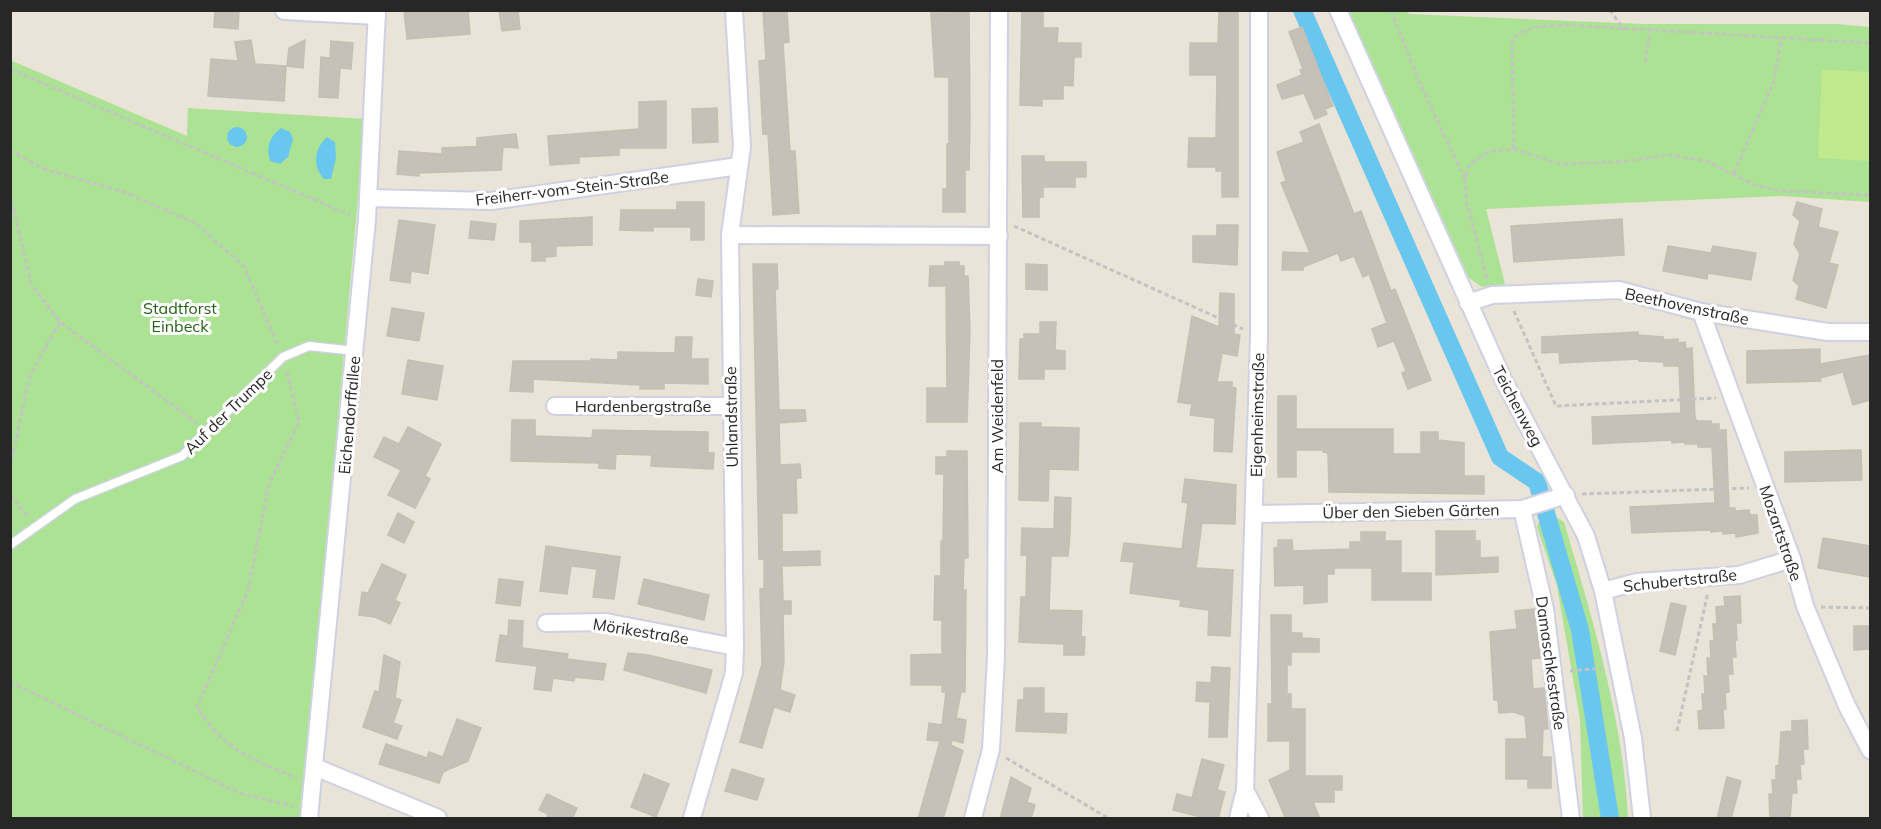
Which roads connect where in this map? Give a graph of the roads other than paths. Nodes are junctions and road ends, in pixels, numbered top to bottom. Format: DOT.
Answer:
graph roads {
  1 [pos="734,10"];
  2 [pos="999,10"];
  3 [pos="1259,10"];
  4 [pos="1338,10"];
  5 [pos="284,11"];
  6 [pos="377,13"];
  7 [pos="739,166"];
  8 [pos="368,198"];
  9 [pos="999,227"];
  10 [pos="730,235"];
  11 [pos="1468,303"];
  12 [pos="1701,312"];
  13 [pos="1870,332"];
  14 [pos="355,351"];
  15 [pos="555,406"];
  16 [pos="730,406"];
  17 [pos="1565,495"];
  18 [pos="1523,509"];
  19 [pos="1255,514"];
  20 [pos="10,545"];
  21 [pos="1792,559"];
  22 [pos="1603,591"];
  23 [pos="546,623"];
  24 [pos="735,647"];
  25 [pos="1870,750"];
  26 [pos="315,766"];
  27 [pos="1245,790"];
  28 [pos="309,814"];
  29 [pos="438,819"];
  30 [pos="692,819"];
  31 [pos="973,819"];
  32 [pos="1238,819"];
  33 [pos="1260,819"];
  34 [pos="1571,819"];
  35 [pos="1642,819"];
  1 -- 7 [label="street, Uhlandstraße"];
  2 -- 9 [label="street, Am Weidenfeld"];
  3 -- 19 [label="street, Eigenheimstraße"];
  4 -- 11 [label="street, Teichenweg"];
  5 -- 6 [label="street"];
  6 -- 8 [label="street, Eichendorffallee"];
  7 -- 8 [label="street, Freiherr-vom-Stein-Straße"];
  7 -- 10 [label="street, Uhlandstraße"];
  8 -- 14 [label="street, Eichendorffallee"];
  9 -- 10 [label="street"];
  9 -- 31 [label="street, Am Weidenfeld"];
  10 -- 16 [label="street, Uhlandstraße"];
  11 -- 12 [label="street, Beethovenstraße"];
  11 -- 17 [label="street, Teichenweg"];
  12 -- 13 [label="street, Beethovenstraße"];
  12 -- 21 [label="street, Mozartstraße"];
  14 -- 20 [label="lane, Auf der Trumpe"];
  14 -- 26 [label="street, Eichendorffallee"];
  15 -- 16 [label="street, Hardenbergstraße"];
  16 -- 24 [label="street, Uhlandstraße"];
  17 -- 18 [label="street, Über den Sieben Gärten"];
  17 -- 22 [label="street, Teichenweg"];
  18 -- 19 [label="street, Über den Sieben Gärten"];
  18 -- 34 [label="street, Damaschkestraße"];
  19 -- 27 [label="street, Eigenheimstraße"];
  21 -- 22 [label="street, Schubertstraße"];
  21 -- 25 [label="street, Mozartstraße"];
  22 -- 35 [label="street, Teichenweg"];
  23 -- 24 [label="street, Mörikestraße"];
  24 -- 30 [label="street, Uhlandstraße"];
  26 -- 28 [label="street, Eichendorffallee"];
  26 -- 29 [label="street"];
  27 -- 32 [label="street, Eigenheimstraße"];
  27 -- 33 [label="street"];
}
